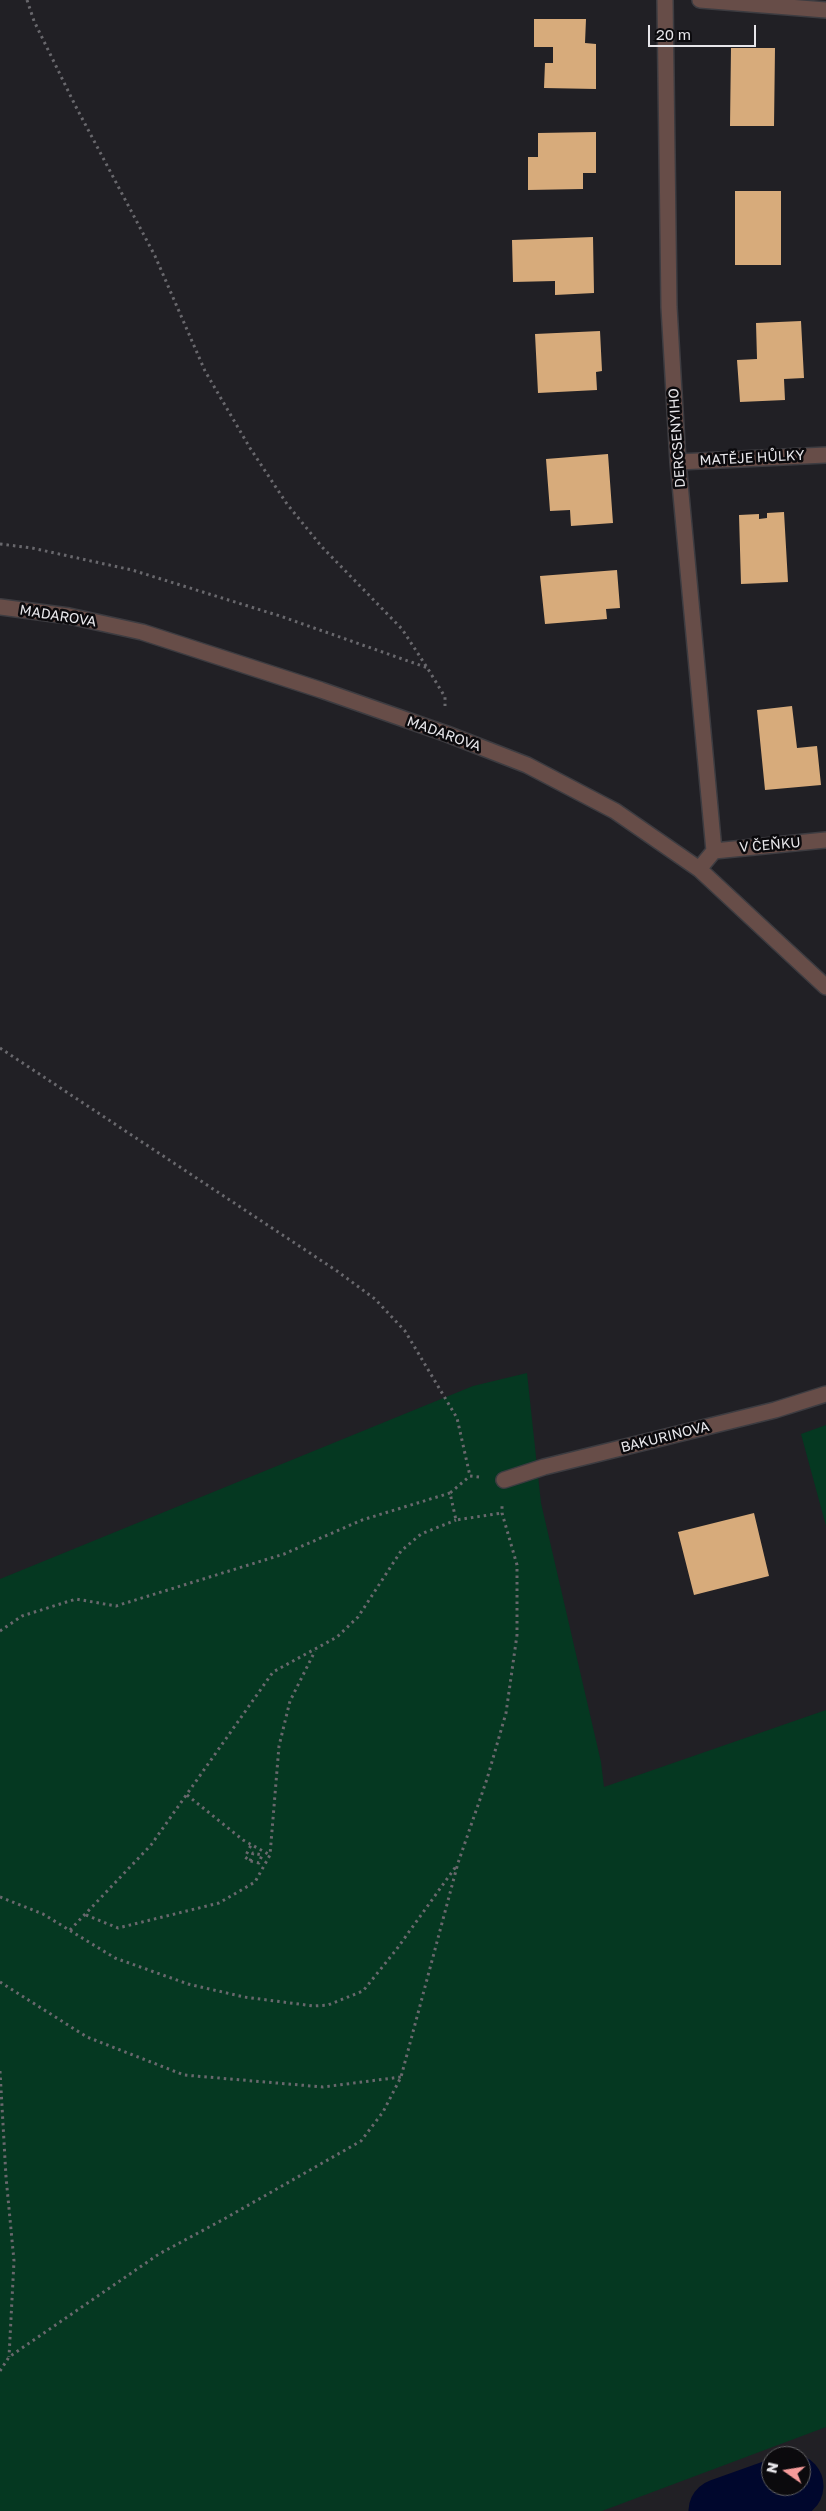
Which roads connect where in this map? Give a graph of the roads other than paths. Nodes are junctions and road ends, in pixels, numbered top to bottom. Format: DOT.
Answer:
graph roads {
  1 [pos="665,0"];
  2 [pos="700,0"];
  3 [pos="826,10"];
  4 [pos="826,455"];
  5 [pos="678,462"];
  6 [pos="0,607"];
  7 [pos="826,840"];
  8 [pos="714,850"];
  9 [pos="699,868"];
  10 [pos="826,987"];
  11 [pos="826,1394"];
  12 [pos="504,1480"];
  1 -- 5 [label="street, DERCSENYIHO"];
  2 -- 3 [label="street"];
  4 -- 5 [label="street, MATĚJE HŮLKY"];
  5 -- 8 [label="street, DERCSENYIHO"];
  6 -- 9 [label="street, MADAROVA"];
  7 -- 8 [label="street, V ČEŇKU"];
  8 -- 9 [label="street"];
  9 -- 10 [label="street, MADAROVA"];
  11 -- 12 [label="street, BAKURINOVA"];
}
